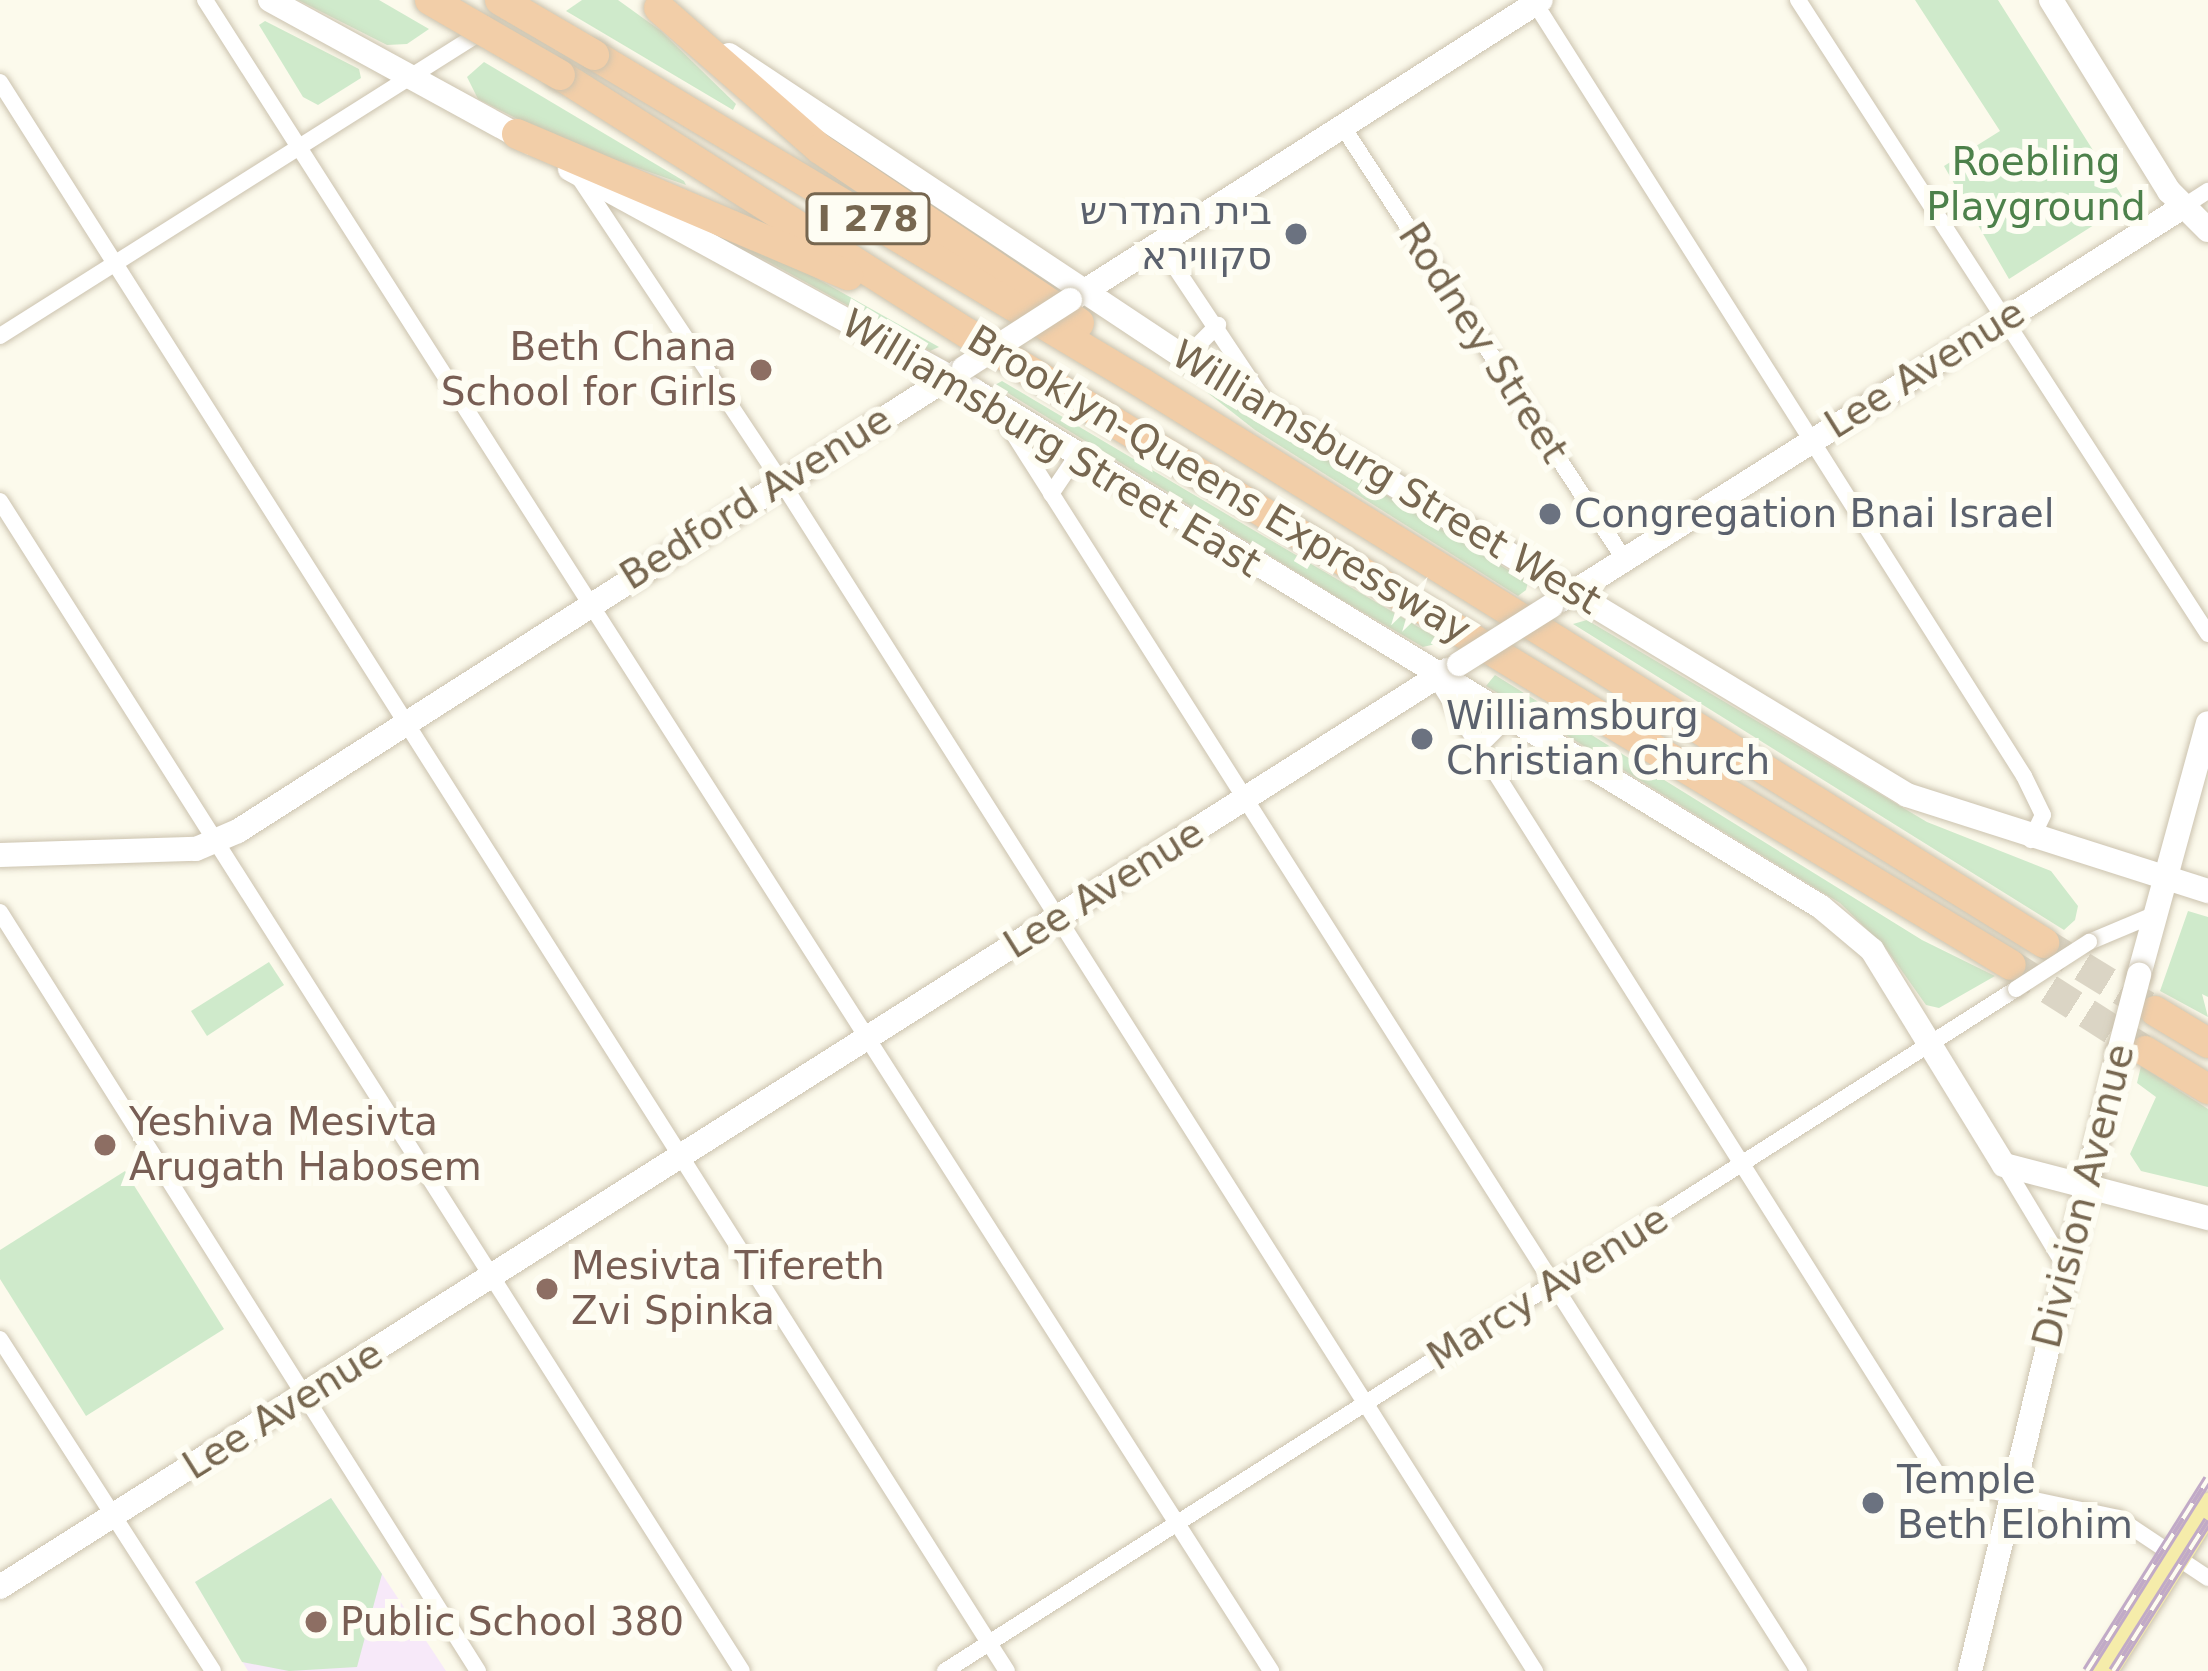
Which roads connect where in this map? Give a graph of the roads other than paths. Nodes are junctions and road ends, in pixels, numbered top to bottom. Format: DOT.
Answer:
graph roads {
  1 [pos="205,0"];
  2 [pos="270,0"];
  3 [pos="430,0"];
  4 [pos="500,0"];
  5 [pos="531,0"];
  6 [pos="1798,0"];
  7 [pos="2051,0"];
  8 [pos="1537,1"];
  9 [pos="652,4"];
  10 [pos="411,77"];
  11 [pos="0,82"];
  12 [pos="1343,127"];
  13 [pos="517,134"];
  14 [pos="301,144"];
  15 [pos="576,173"];
  16 [pos="2208,191"];
  17 [pos="2182,207"];
  18 [pos="2208,230"];
  19 [pos="1159,243"];
  20 [pos="115,263"];
  21 [pos="1077,295"];
  22 [pos="2001,321"];
  23 [pos="1218,325"];
  24 [pos="967,332"];
  25 [pos="0,336"];
  26 [pos="1185,358"];
  27 [pos="957,372"];
  28 [pos="1142,383"];
  29 [pos="1265,402"];
  30 [pos="994,403"];
  31 [pos="1813,440"];
  32 [pos="1078,454"];
  33 [pos="782,482"];
  34 [pos="1051,494"];
  35 [pos="0,501"];
  36 [pos="1624,559"];
  37 [pos="1573,592"];
  38 [pos="590,604"];
  39 [pos="2208,634"];
  40 [pos="1435,677"];
  41 [pos="1509,717"];
  42 [pos="404,721"];
  43 [pos="2208,723"];
  44 [pos="1479,747"];
  45 [pos="1246,799"];
  46 [pos="216,840"];
  47 [pos="2031,840"];
  48 [pos="0,855"];
  49 [pos="2165,879"];
  50 [pos="2208,891"];
  51 [pos="0,912"];
  52 [pos="2156,914"];
  53 [pos="1058,918"];
  54 [pos="2044,943"];
  55 [pos="2014,977"];
  56 [pos="2155,1011"];
  57 [pos="870,1037"];
  58 [pos="2208,1043"];
  59 [pos="1931,1045"];
  60 [pos="2132,1052"];
  61 [pos="2208,1089"];
  62 [pos="681,1157"];
  63 [pos="1743,1164"];
  64 [pos="2004,1165"];
  65 [pos="2086,1186"];
  66 [pos="2208,1217"];
  67 [pos="2066,1268"];
  68 [pos="493,1276"];
  69 [pos="1554,1284"];
  70 [pos="0,1339"];
  71 [pos="304,1396"];
  72 [pos="1366,1404"];
  73 [pos="2012,1496"];
  74 [pos="2208,1505"];
  75 [pos="115,1516"];
  76 [pos="1178,1523"];
  77 [pos="2176,1556"];
  78 [pos="2208,1578"];
  79 [pos="0,1587"];
  80 [pos="989,1643"];
  81 [pos="213,1671"];
  82 [pos="478,1671"];
  83 [pos="742,1671"];
  84 [pos="944,1671"];
  85 [pos="1007,1671"];
  86 [pos="1271,1671"];
  87 [pos="1535,1671"];
  88 [pos="1799,1671"];
  89 [pos="1970,1671"];
  90 [pos="2103,1671"];
  1 -- 14 [label="street"];
  2 -- 10 [label="main road, Williamsburg Street East"];
  3 -- 24 [label="highway, Brooklyn-Queens Expressway / I 278, bridge"];
  4 -- 28 [label="highway, Brooklyn-Queens Expressway / I 278, bridge"];
  5 -- 10 [label="street"];
  6 -- 22 [label="street"];
  7 -- 17 [label="main road"];
  8 -- 12 [label="main road, Bedford Avenue"];
  8 -- 31 [label="street"];
  9 -- 21 [label="main road, Williamsburg Street West"];
  9 -- 28 [label="highway"];
  10 -- 13 [label="main road, Williamsburg Street East"];
  10 -- 14 [label="street"];
  11 -- 20 [label="street"];
  12 -- 19 [label="main road, Bedford Avenue"];
  12 -- 36 [label="street, Rodney Street"];
  13 -- 15 [label="main road, Williamsburg Street East"];
  13 -- 24 [label="highway"];
  14 -- 20 [label="street"];
  14 -- 38 [label="street"];
  15 -- 27 [label="main road, Williamsburg Street East"];
  15 -- 33 [label="street"];
  16 -- 17 [label="street, Lee Avenue"];
  17 -- 18 [label="main road"];
  17 -- 22 [label="main road, Lee Avenue"];
  19 -- 21 [label="main road, Bedford Avenue"];
  19 -- 23 [label="street"];
  20 -- 25 [label="street"];
  20 -- 42 [label="street"];
  21 -- 26 [label="main road, Williamsburg Street West"];
  21 -- 27 [label="main road, Bedford Avenue, bridge"];
  22 -- 31 [label="main road, Lee Avenue"];
  22 -- 39 [label="street"];
  23 -- 26 [label="street"];
  23 -- 29 [label="street"];
  24 -- 55 [label="highway, Brooklyn-Queens Expressway / I 278"];
  26 -- 29 [label="main road, Williamsburg Street West"];
  27 -- 30 [label="main road, Williamsburg Street East"];
  27 -- 33 [label="main road, Bedford Avenue"];
  28 -- 54 [label="highway, Brooklyn-Queens Expressway / I 278"];
  29 -- 37 [label="main road, Williamsburg Street West"];
  30 -- 32 [label="main road, Williamsburg Street East"];
  30 -- 34 [label="street"];
  31 -- 36 [label="main road, Lee Avenue"];
  31 -- 47 [label="street"];
  32 -- 34 [label="street"];
  32 -- 40 [label="main road, Williamsburg Street East"];
  33 -- 38 [label="main road, Bedford Avenue"];
  33 -- 53 [label="street"];
  34 -- 45 [label="street"];
  35 -- 46 [label="street"];
  36 -- 37 [label="main road, Lee Avenue"];
  37 -- 40 [label="main road, Lee Avenue, bridge"];
  37 -- 47 [label="main road, Williamsburg Street West"];
  38 -- 42 [label="main road, Bedford Avenue"];
  38 -- 57 [label="street"];
  40 -- 41 [label="main road, Williamsburg Street East"];
  40 -- 44 [label="street"];
  40 -- 45 [label="main road, Lee Avenue"];
  41 -- 44 [label="street"];
  41 -- 59 [label="main road, Williamsburg Street East"];
  42 -- 46 [label="main road, Bedford Avenue"];
  42 -- 62 [label="street"];
  43 -- 49 [label="main road, Division Avenue"];
  44 -- 63 [label="street"];
  45 -- 53 [label="main road, Lee Avenue"];
  45 -- 69 [label="street"];
  46 -- 48 [label="main road, Bedford Avenue"];
  46 -- 68 [label="street"];
  47 -- 49 [label="main road, Williamsburg Street West"];
  49 -- 50 [label="main road"];
  49 -- 52 [label="main road, Division Avenue"];
  51 -- 71 [label="street"];
  52 -- 55 [label="street, Marcy Avenue, bridge"];
  52 -- 60 [label="main road, Division Avenue, bridge"];
  53 -- 57 [label="main road, Lee Avenue"];
  53 -- 72 [label="street"];
  55 -- 59 [label="street, Marcy Avenue"];
  56 -- 58 [label="highway"];
  57 -- 62 [label="main road, Lee Avenue"];
  57 -- 76 [label="street"];
  59 -- 63 [label="street, Marcy Avenue"];
  59 -- 64 [label="main road"];
  60 -- 61 [label="highway"];
  60 -- 65 [label="main road, Division Avenue"];
  62 -- 68 [label="main road, Lee Avenue"];
  62 -- 80 [label="street"];
  63 -- 69 [label="street, Marcy Avenue"];
  63 -- 73 [label="street"];
  64 -- 65 [label="main road"];
  64 -- 67 [label="street"];
  65 -- 66 [label="main road"];
  65 -- 67 [label="main road, Division Avenue"];
  67 -- 73 [label="main road, Division Avenue"];
  68 -- 71 [label="main road, Lee Avenue"];
  68 -- 83 [label="street"];
  69 -- 72 [label="street, Marcy Avenue"];
  69 -- 88 [label="street"];
  70 -- 75 [label="street"];
  71 -- 75 [label="main road, Lee Avenue"];
  71 -- 82 [label="street"];
  72 -- 76 [label="street, Marcy Avenue"];
  72 -- 87 [label="street"];
  73 -- 77 [label="street"];
  73 -- 89 [label="main road, Division Avenue"];
  74 -- 77 [label="main road"];
  75 -- 79 [label="main road, Lee Avenue"];
  75 -- 81 [label="street"];
  76 -- 80 [label="street, Marcy Avenue"];
  76 -- 86 [label="street"];
  77 -- 78 [label="street"];
  77 -- 90 [label="main road"];
  80 -- 84 [label="street, Marcy Avenue"];
  80 -- 85 [label="street"];
}
